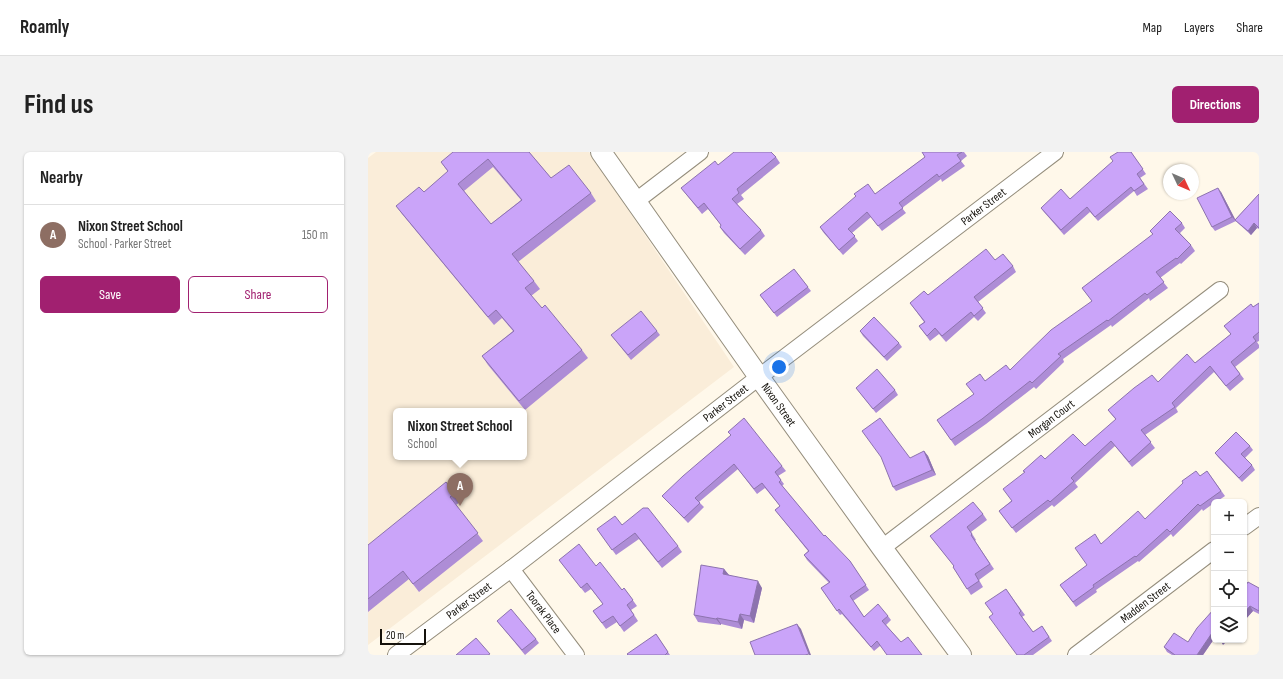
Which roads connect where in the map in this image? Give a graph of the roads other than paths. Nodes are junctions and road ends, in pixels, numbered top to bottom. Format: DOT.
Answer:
graph roads {
  1 [pos="601,152"];
  2 [pos="700,152"];
  3 [pos="1055,152"];
  4 [pos="636,200"];
  5 [pos="1220,290"];
  6 [pos="759,377"];
  7 [pos="1259,516"];
  8 [pos="1247,526"];
  9 [pos="882,548"];
  10 [pos="1211,552"];
  11 [pos="510,569"];
  12 [pos="396,655"];
  13 [pos="576,655"];
  14 [pos="961,655"];
  15 [pos="1076,655"];
  1 -- 4 [label="street, Nixon Street"];
  2 -- 4 [label="street"];
  3 -- 6 [label="street, Parker Street"];
  4 -- 6 [label="street, Nixon Street"];
  5 -- 9 [label="street, Morgan Court"];
  6 -- 9 [label="street, Nixon Street"];
  6 -- 11 [label="street, Parker Street"];
  7 -- 8 [label="street"];
  9 -- 14 [label="street, Nixon Street"];
  10 -- 15 [label="street, Madden Street"];
  11 -- 12 [label="street, Parker Street"];
  11 -- 13 [label="street, Toorak Place"];
}
